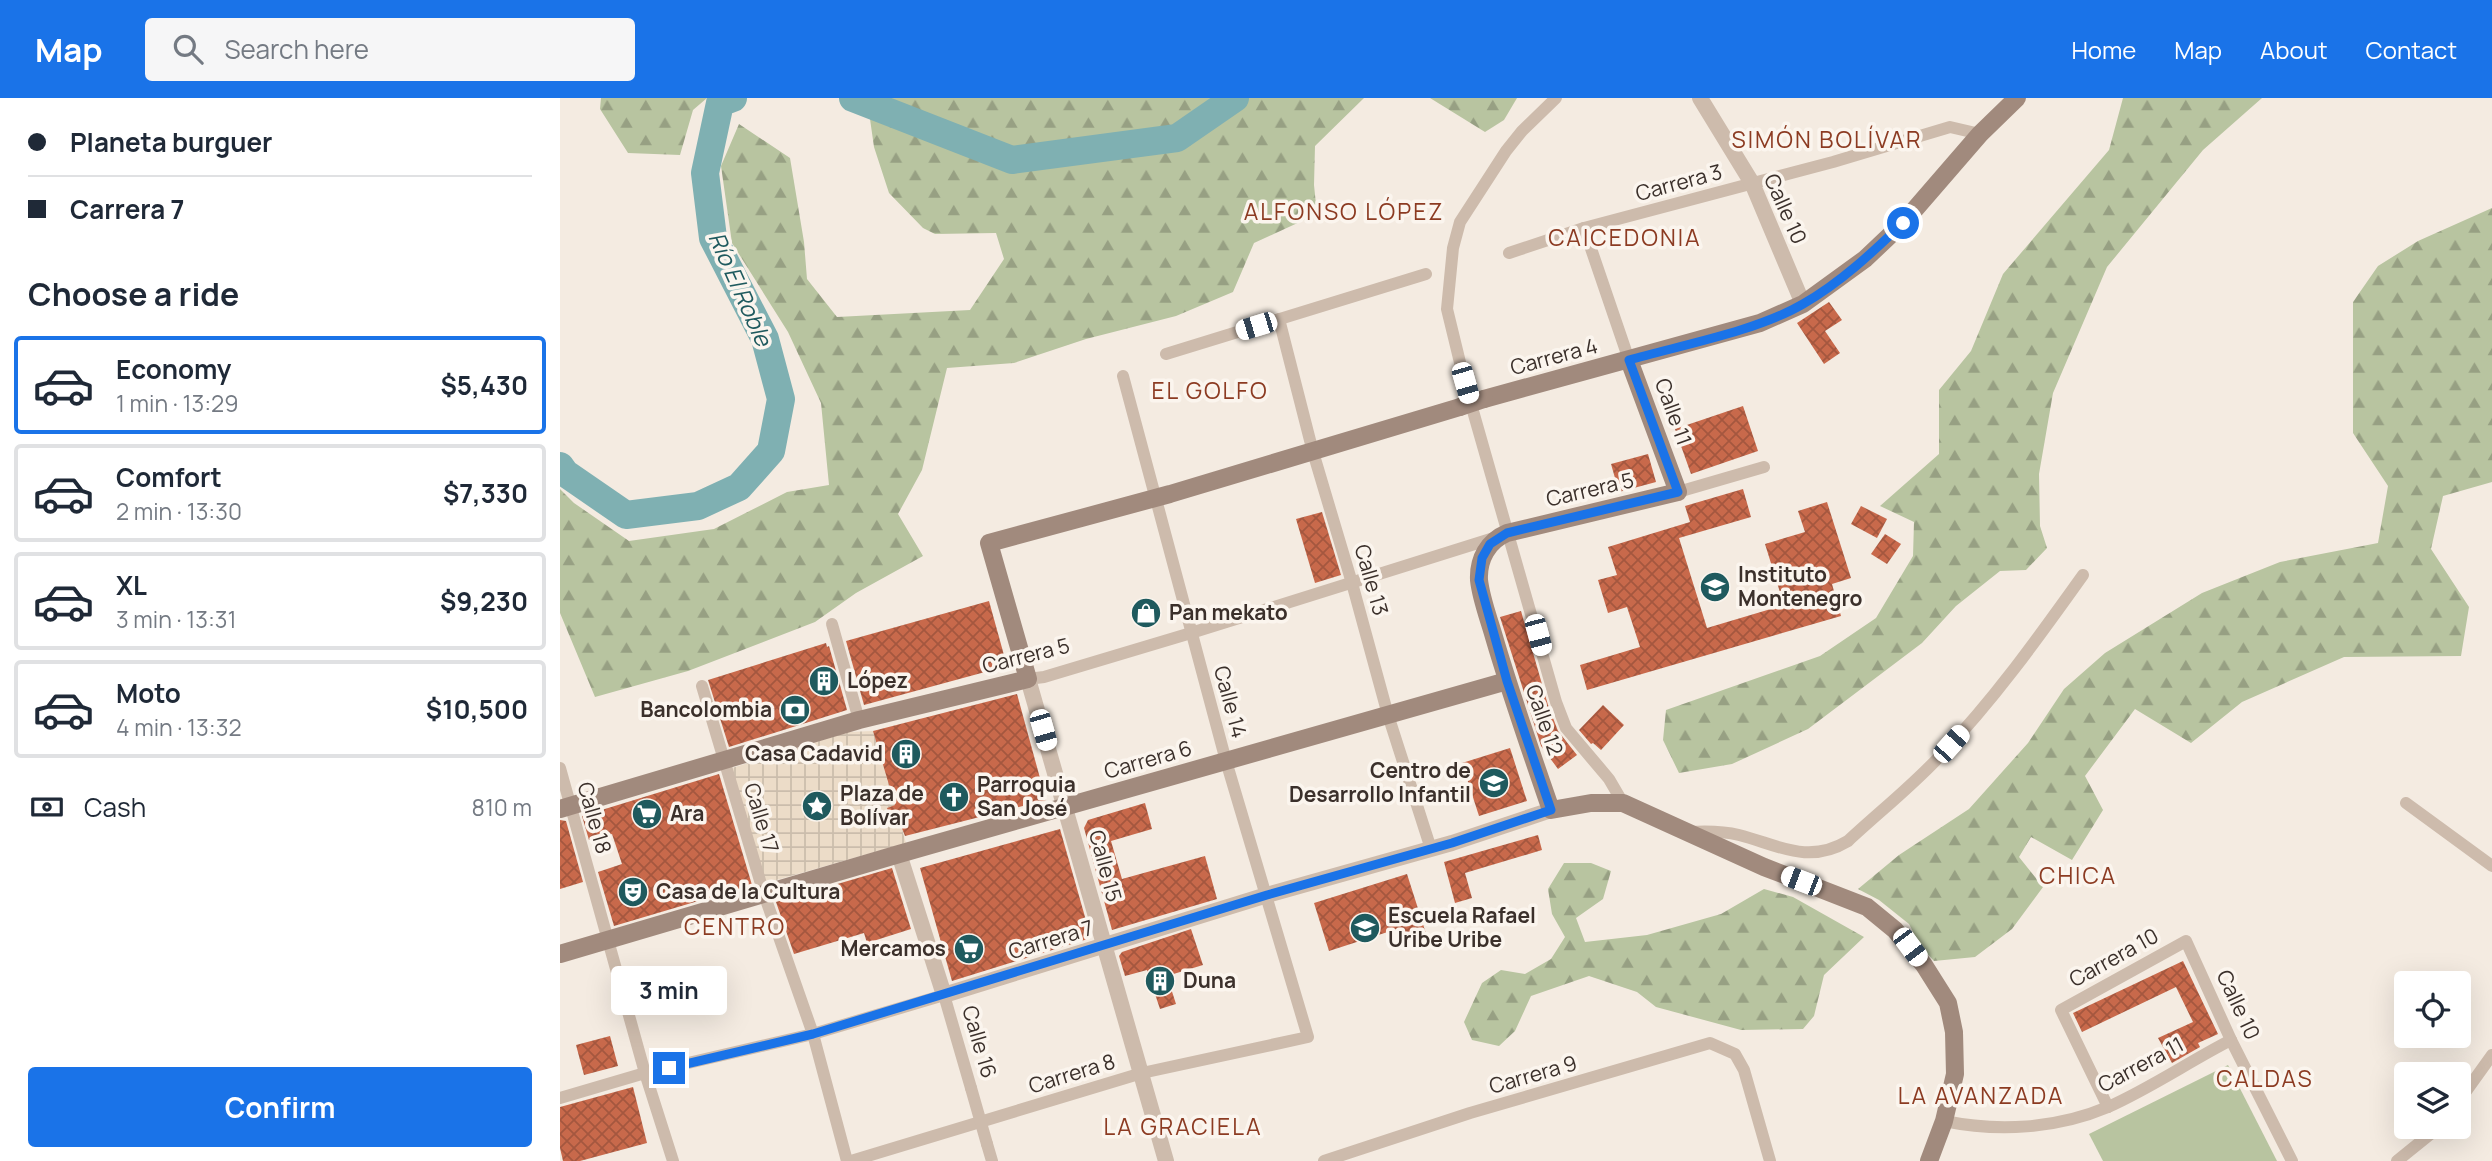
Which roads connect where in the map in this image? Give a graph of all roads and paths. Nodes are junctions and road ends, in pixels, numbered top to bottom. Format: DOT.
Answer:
graph roads {
  1 [pos="1556,98"];
  2 [pos="1700,98"];
  3 [pos="2014,99"];
  4 [pos="1980,134"];
  5 [pos="1752,183"];
  6 [pos="1584,228"];
  7 [pos="1509,253"];
  8 [pos="1426,274"];
  9 [pos="1803,304"];
  10 [pos="1279,319"];
  11 [pos="1166,354"];
  12 [pos="1629,360"];
  13 [pos="1123,376"];
  14 [pos="1313,452"];
  15 [pos="1764,467"];
  16 [pos="1678,492"];
  17 [pos="1154,498"];
  18 [pos="1503,535"];
  19 [pos="989,543"];
  20 [pos="2083,575"];
  21 [pos="1352,583"];
  22 [pos="832,624"];
  23 [pos="1191,634"];
  24 [pos="1028,679"];
  25 [pos="1507,681"];
  26 [pos="702,686"];
  27 [pos="1388,715"];
  28 [pos="859,720"];
  29 [pos="723,760"];
  30 [pos="1226,761"];
  31 [pos="560,768"];
  32 [pos="1623,803"];
  33 [pos="2406,803"];
  34 [pos="566,807"];
  35 [pos="1066,807"];
  36 [pos="1551,810"];
  37 [pos="1686,832"];
  38 [pos="1430,849"];
  39 [pos="899,854"];
  40 [pos="2492,866"];
  41 [pos="764,894"];
  42 [pos="1267,895"];
  43 [pos="609,941"];
  44 [pos="2186,941"];
  45 [pos="1104,946"];
  46 [pos="560,954"];
  47 [pos="944,995"];
  48 [pos="813,1034"];
  49 [pos="1308,1037"];
  50 [pos="2231,1041"];
  51 [pos="2492,1055"];
  52 [pos="645,1073"];
  53 [pos="1142,1073"];
  54 [pos="2471,1084"];
  55 [pos="560,1098"];
  56 [pos="2108,1107"];
  57 [pos="1944,1121"];
  58 [pos="2427,1139"];
  59 [pos="2409,1157"];
  60 [pos="673,1161"];
  61 [pos="849,1161"];
  62 [pos="992,1161"];
  63 [pos="1166,1161"];
  64 [pos="1324,1161"];
  65 [pos="1770,1161"];
  66 [pos="1928,1161"];
  67 [pos="2292,1161"];
  68 [pos="2397,1161"];
  1 -- 18 [label="street"];
  2 -- 5 [label="street, Calle 10"];
  3 -- 4 [label="main road, Carrera 4"];
  4 -- 5 [label="street, Carrera 3"];
  4 -- 9 [label="main road, Carrera 4"];
  5 -- 6 [label="street, Carrera 3"];
  5 -- 9 [label="street, Calle 10"];
  6 -- 7 [label="street, Carrera 3"];
  6 -- 12 [label="street, Calle 11"];
  8 -- 10 [label="street"];
  9 -- 12 [label="main road, Carrera 4"];
  10 -- 11 [label="street"];
  10 -- 14 [label="street, Calle 13"];
  12 -- 14 [label="main road, Carrera 4, bridge"];
  12 -- 16 [label="main road, Calle 11"];
  13 -- 17 [label="street, Calle 14"];
  14 -- 17 [label="main road, Carrera 4"];
  14 -- 21 [label="street, Calle 13"];
  15 -- 16 [label="street, Carrera 5"];
  16 -- 18 [label="main road, Carrera 5"];
  17 -- 19 [label="main road, Carrera 4"];
  17 -- 23 [label="street, Calle 14"];
  18 -- 21 [label="street, Carrera 5"];
  18 -- 25 [label="main road, Calle 12"];
  18 -- 32 [label="street"];
  19 -- 24 [label="main road, Calle 15"];
  20 -- 37 [label="street"];
  21 -- 23 [label="street, Carrera 5"];
  21 -- 27 [label="street, Calle 13"];
  22 -- 28 [label="street"];
  23 -- 24 [label="street, Carrera 5"];
  23 -- 30 [label="street, Calle 14"];
  24 -- 28 [label="main road, Carrera 5"];
  24 -- 35 [label="street, Calle 15"];
  25 -- 27 [label="main road, Carrera 6"];
  25 -- 36 [label="main road, Calle 12"];
  26 -- 29 [label="street, Calle 17"];
  27 -- 30 [label="main road, Carrera 6"];
  27 -- 38 [label="street, Calle 13"];
  28 -- 29 [label="main road, Carrera 5"];
  29 -- 34 [label="main road, Carrera 5"];
  29 -- 41 [label="street, Calle 17"];
  30 -- 35 [label="main road, Carrera 6"];
  30 -- 42 [label="street, Calle 14"];
  31 -- 34 [label="street, Calle 18"];
  32 -- 36 [label="main road"];
  32 -- 37 [label="main road"];
  33 -- 40 [label="street"];
  34 -- 43 [label="street, Calle 18"];
  35 -- 39 [label="main road, Carrera 6"];
  35 -- 45 [label="street, Calle 15"];
  36 -- 38 [label="street, Carrera 7"];
  37 -- 57 [label="main road"];
  38 -- 42 [label="street, Carrera 7"];
  39 -- 41 [label="main road, Carrera 6"];
  39 -- 47 [label="street, Calle 16"];
  41 -- 43 [label="main road, Carrera 6"];
  41 -- 48 [label="street, Calle 17"];
  42 -- 45 [label="street, Carrera 7"];
  42 -- 49 [label="street, Calle 14"];
  43 -- 46 [label="main road, Carrera 6"];
  43 -- 52 [label="street, Calle 18"];
  44 -- 50 [label="street, Calle 10"];
  44 -- 56 [label="street, Carrera 10"];
  45 -- 47 [label="street, Carrera 7"];
  45 -- 53 [label="street, Calle 15"];
  47 -- 48 [label="street, Carrera 7"];
  47 -- 62 [label="street, Calle 16, bridge"];
  48 -- 52 [label="street, Carrera 7"];
  48 -- 61 [label="street, Calle 17"];
  49 -- 53 [label="street, Carrera 8"];
  50 -- 56 [label="street, Carrera 11"];
  50 -- 67 [label="street, Calle 10"];
  51 -- 54 [label="street"];
  52 -- 55 [label="street, Carrera 7"];
  52 -- 60 [label="street, Calle 18"];
  53 -- 61 [label="street, Carrera 8"];
  53 -- 63 [label="street, Calle 15"];
  56 -- 57 [label="street, Carrera 11"];
  57 -- 66 [label="main road"];
  58 -- 59 [label="street"];
  59 -- 68 [label="street"];
  64 -- 65 [label="street, Carrera 9"];
}
